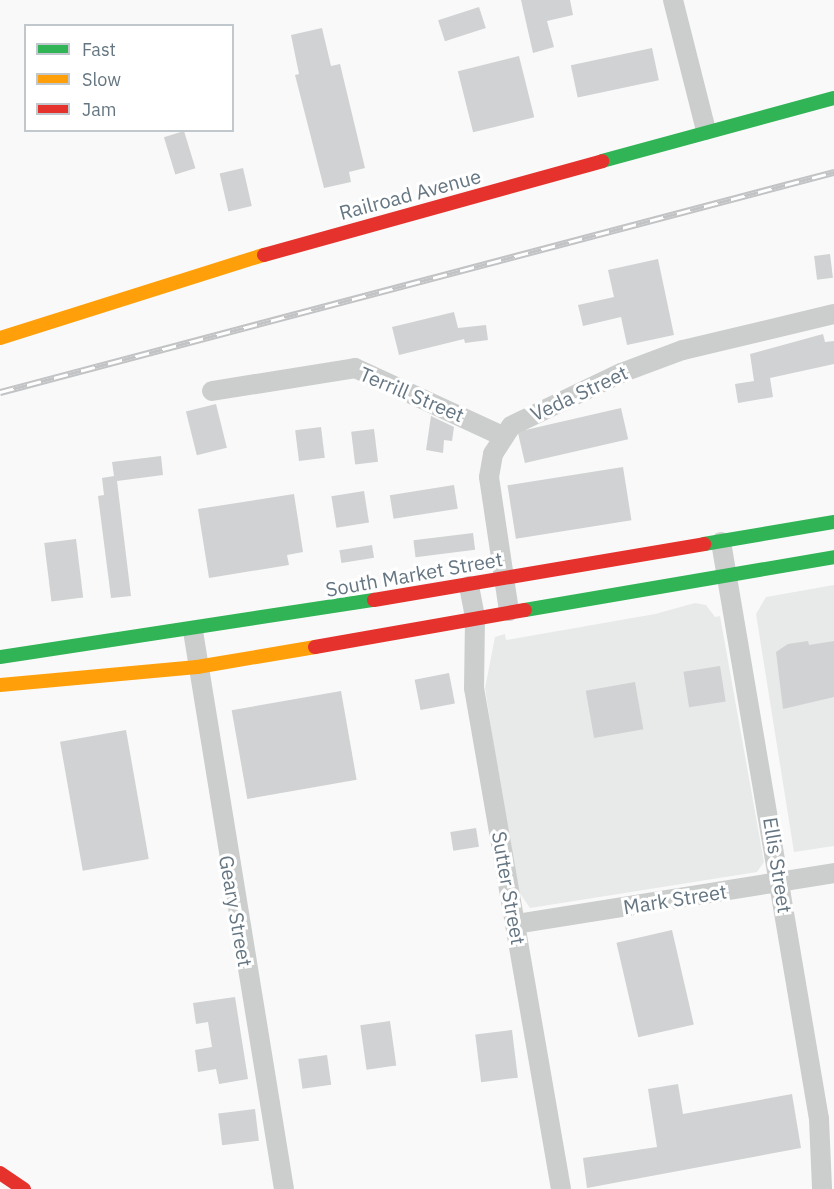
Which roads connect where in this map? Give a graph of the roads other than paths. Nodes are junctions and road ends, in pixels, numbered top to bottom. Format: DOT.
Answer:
graph roads {
  1 [pos="673,0"];
  2 [pos="834,98"];
  3 [pos="706,130"];
  4 [pos="834,314"];
  5 [pos="0,338"];
  6 [pos="212,391"];
  7 [pos="502,436"];
  8 [pos="834,522"];
  9 [pos="721,542"];
  10 [pos="834,556"];
  11 [pos="727,575"];
  12 [pos="505,579"];
  13 [pos="469,586"];
  14 [pos="509,611"];
  15 [pos="475,618"];
  16 [pos="193,631"];
  17 [pos="0,657"];
  18 [pos="197,667"];
  19 [pos="0,686"];
  20 [pos="834,873"];
  21 [pos="780,882"];
  22 [pos="516,924"];
  23 [pos="0,1173"];
  24 [pos="24,1189"];
  25 [pos="284,1189"];
  26 [pos="561,1189"];
  27 [pos="822,1189"];
  1 -- 3 [label="street"];
  2 -- 3 [label="main road, Railroad Avenue"];
  3 -- 5 [label="main road, Railroad Avenue"];
  4 -- 7 [label="street, Veda Street"];
  6 -- 7 [label="street, Terrill Street"];
  7 -- 12 [label="street"];
  8 -- 9 [label="main road, South Market Street"];
  9 -- 11 [label="street, Ellis Street"];
  9 -- 12 [label="main road, South Market Street"];
  10 -- 11 [label="main road"];
  11 -- 14 [label="main road"];
  11 -- 21 [label="street, Ellis Street"];
  12 -- 13 [label="main road, South Market Street"];
  12 -- 14 [label="street"];
  13 -- 15 [label="street, Sutter Street"];
  13 -- 16 [label="main road, South Market Street"];
  14 -- 15 [label="main road"];
  15 -- 18 [label="main road"];
  15 -- 22 [label="street, Sutter Street"];
  16 -- 17 [label="main road, South Market Street"];
  16 -- 18 [label="street, Geary Street"];
  18 -- 19 [label="main road"];
  18 -- 25 [label="street, Geary Street"];
  20 -- 21 [label="street, Mark Street"];
  21 -- 22 [label="street, Mark Street"];
  21 -- 27 [label="street, Ellis Street"];
  22 -- 26 [label="street, Sutter Street"];
  23 -- 24 [label="main road"];
}
